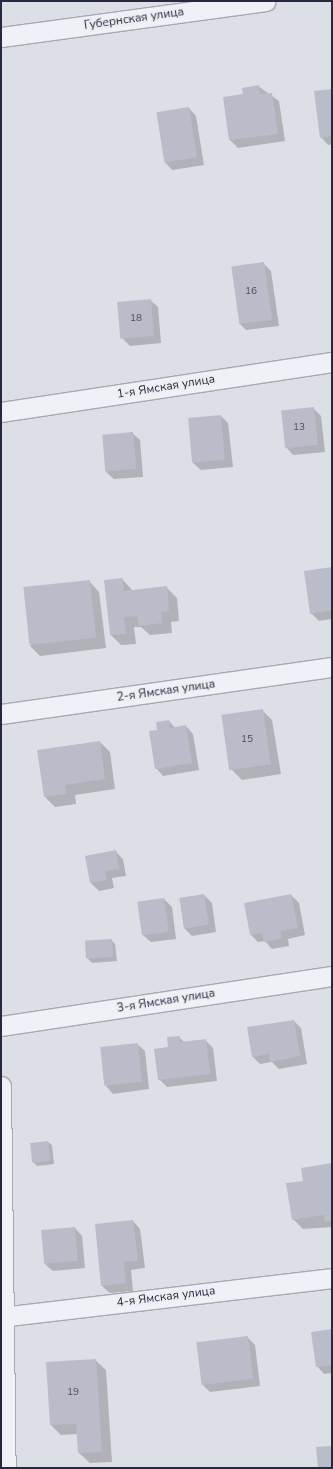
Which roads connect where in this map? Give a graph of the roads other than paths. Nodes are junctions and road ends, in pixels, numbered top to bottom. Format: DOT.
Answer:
graph roads {
  1 [pos="266,1"];
  2 [pos="1,37"];
  3 [pos="332,362"];
  4 [pos="1,412"];
  5 [pos="332,667"];
  6 [pos="1,714"];
  7 [pos="332,976"];
  8 [pos="1,1026"];
  9 [pos="1,1086"];
  10 [pos="332,1278"];
  11 [pos="3,1317"];
  12 [pos="6,1468"];
  1 -- 2 [label="street, Губернская улица"];
  3 -- 4 [label="street, 1-я Ямская улица"];
  5 -- 6 [label="street, 2-я Ямская улица"];
  7 -- 8 [label="street, 3-я Ямская улица"];
  9 -- 11 [label="street"];
  10 -- 11 [label="street, 4-я Ямская улица"];
  11 -- 12 [label="street"];
}
